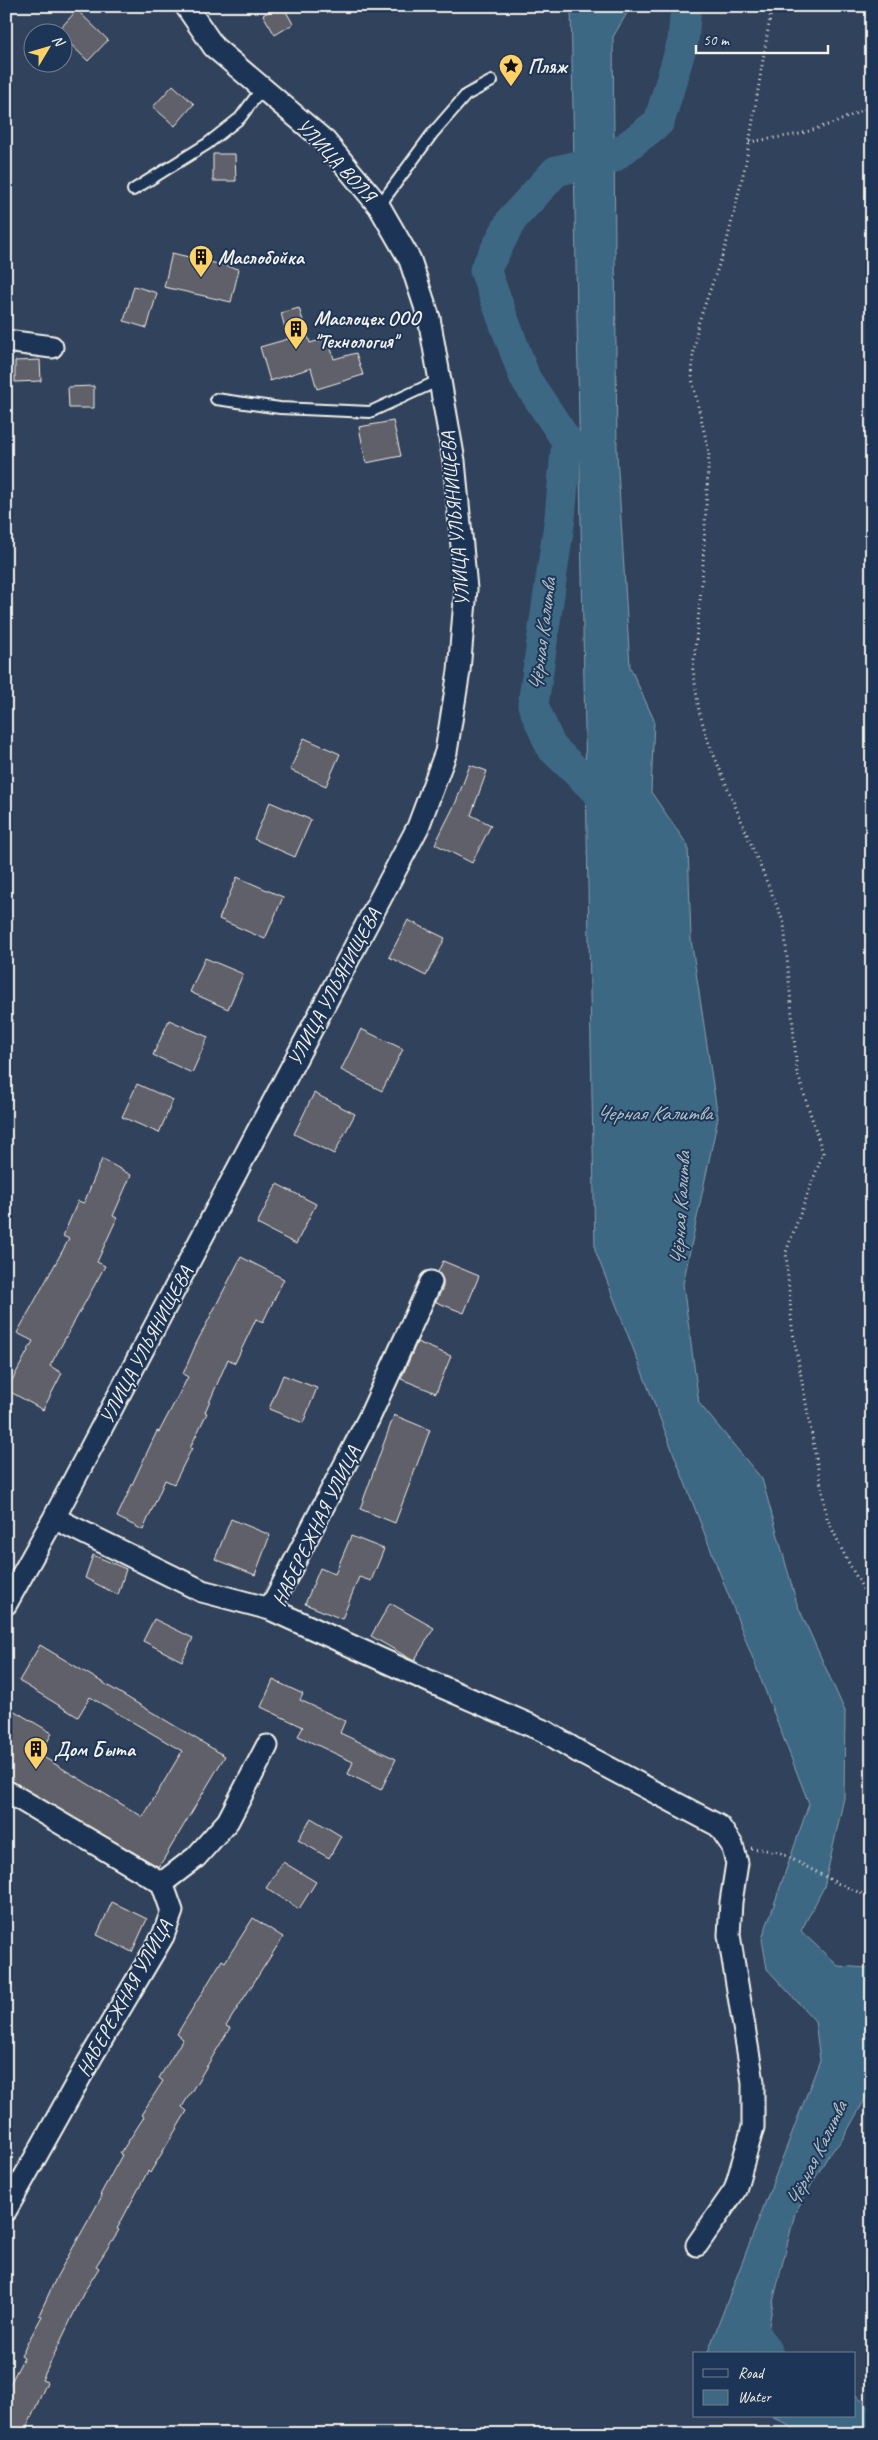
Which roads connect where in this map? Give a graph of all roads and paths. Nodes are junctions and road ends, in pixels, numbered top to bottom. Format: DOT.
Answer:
graph roads {
  1 [pos="186,6"];
  2 [pos="772,6"];
  3 [pos="492,81"];
  4 [pos="263,87"];
  5 [pos="872,106"];
  6 [pos="749,142"];
  7 [pos="133,190"];
  8 [pos="379,206"];
  9 [pos="429,318"];
  10 [pos="6,341"];
  11 [pos="52,348"];
  12 [pos="440,380"];
  13 [pos="216,399"];
  14 [pos="431,1282"];
  15 [pos="54,1518"];
  16 [pos="6,1604"];
  17 [pos="270,1609"];
  18 [pos="872,1610"];
  19 [pos="267,1746"];
  20 [pos="6,1791"];
  21 [pos="732,1845"];
  22 [pos="162,1883"];
  23 [pos="872,1898"];
  24 [pos="6,2210"];
  25 [pos="697,2245"];
  1 -- 4 [label="street, УЛИЦА ВОЛЯ"];
  2 -- 6 [label="path"];
  3 -- 8 [label="lane"];
  4 -- 7 [label="lane"];
  4 -- 8 [label="street, УЛИЦА ВОЛЯ"];
  5 -- 6 [label="path"];
  6 -- 18 [label="path"];
  8 -- 9 [label="street, УЛИЦА ВОЛЯ"];
  9 -- 12 [label="street, УЛИЦА УЛЬЯНИЩЕВА"];
  10 -- 11 [label="street"];
  12 -- 13 [label="lane"];
  12 -- 15 [label="street, УЛИЦА УЛЬЯНИЩЕВА"];
  14 -- 17 [label="street, НАБЕРЕЖНАЯ УЛИЦА"];
  15 -- 16 [label="street, УЛИЦА УЛЬЯНИЩЕВА"];
  15 -- 17 [label="street"];
  17 -- 21 [label="street, НАБЕРЕЖНАЯ УЛИЦА"];
  19 -- 22 [label="street"];
  20 -- 22 [label="street"];
  21 -- 23 [label="path"];
  21 -- 25 [label="street"];
  22 -- 24 [label="street, НАБЕРЕЖНАЯ УЛИЦА"];
}
